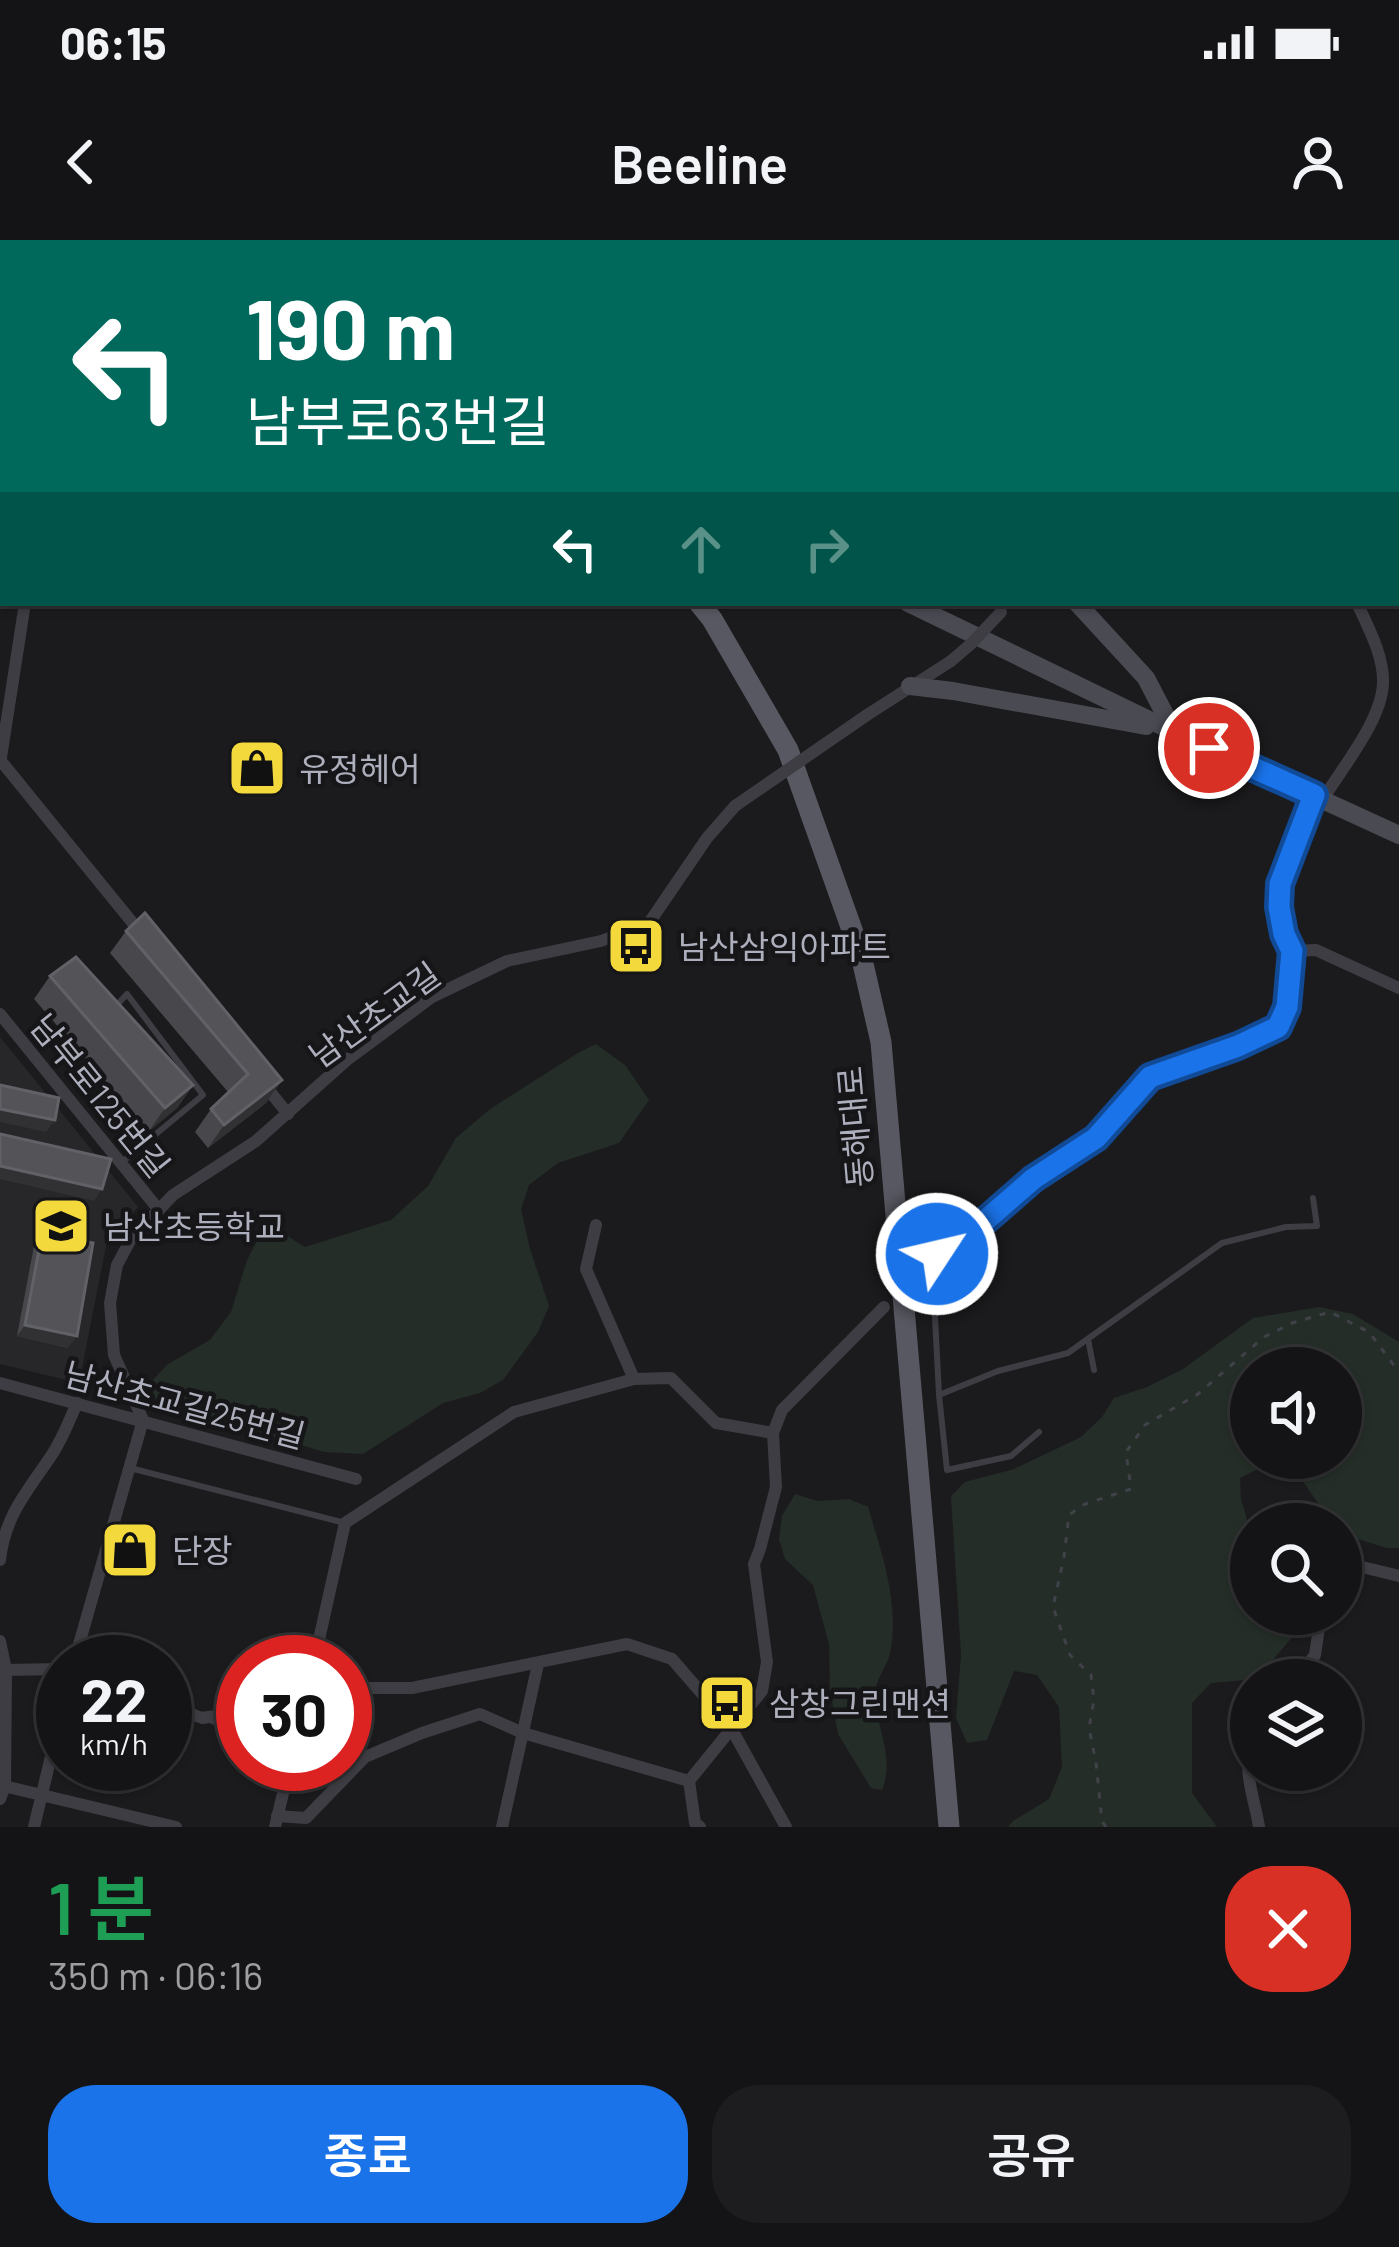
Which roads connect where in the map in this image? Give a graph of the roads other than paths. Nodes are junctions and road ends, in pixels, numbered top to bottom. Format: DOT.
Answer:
graph roads {
  1 [pos="25,606"];
  2 [pos="914,606"];
  3 [pos="1080,606"];
  4 [pos="1359,606"];
  5 [pos="708,608"];
  6 [pos="1004,608"];
  7 [pos="910,686"];
  8 [pos="1174,732"];
  9 [pos="0,763"];
  10 [pos="1319,797"];
  11 [pos="1399,835"];
  12 [pos="152,946"];
  13 [pos="1292,951"];
  14 [pos="1399,988"];
  15 [pos="0,1014"];
  16 [pos="105,1017"];
  17 [pos="257,1076"];
  18 [pos="288,1114"];
  19 [pos="121,1163"];
  20 [pos="1313,1198"];
  21 [pos="159,1210"];
  22 [pos="596,1225"];
  23 [pos="937,1254"];
  24 [pos="914,1277"];
  25 [pos="884,1307"];
  26 [pos="1088,1339"];
  27 [pos="1094,1370"];
  28 [pos="634,1379"];
  29 [pos="0,1383"];
  30 [pos="939,1394"];
  31 [pos="77,1403"];
  32 [pos="143,1420"];
  33 [pos="1039,1432"];
  34 [pos="773,1433"];
  35 [pos="130,1468"];
  36 [pos="356,1479"];
  37 [pos="345,1522"];
  38 [pos="0,1560"];
  39 [pos="1362,1567"];
  40 [pos="1399,1576"];
  41 [pos="82,1635"];
  42 [pos="320,1635"];
  43 [pos="0,1641"];
  44 [pos="538,1664"];
  45 [pos="3,1670"];
  46 [pos="36,1670"];
  47 [pos="372,1688"];
  48 [pos="192,1714"];
  49 [pos="216,1716"];
  50 [pos="202,1718"];
  51 [pos="216,1723"];
  52 [pos="730,1726"];
  53 [pos="524,1733"];
  54 [pos="689,1780"];
  55 [pos="2,1790"];
  56 [pos="42,1791"];
  57 [pos="283,1791"];
  58 [pos="1250,1791"];
  59 [pos="41,1795"];
  60 [pos="276,1821"];
  61 [pos="34,1827"];
  62 [pos="176,1827"];
  63 [pos="502,1827"];
  64 [pos="700,1827"];
  65 [pos="786,1827"];
  66 [pos="949,1827"];
  67 [pos="1259,1827"];
  1 -- 9 [label="street"];
  2 -- 8 [label="street"];
  3 -- 8 [label="street"];
  4 -- 10 [label="street"];
  5 -- 66 [label="main road, 동해대로"];
  6 -- 7 [label="street, 남산초교길, bridge"];
  7 -- 8 [label="street"];
  7 -- 18 [label="street, 남산초교길, bridge"];
  8 -- 10 [label="street"];
  9 -- 12 [label="street"];
  10 -- 11 [label="street"];
  10 -- 13 [label="street"];
  13 -- 14 [label="street"];
  13 -- 23 [label="street"];
  15 -- 19 [label="street, 남부로125번길"];
  16 -- 19 [label="lane"];
  17 -- 18 [label="street"];
  18 -- 21 [label="street, 남산초교길"];
  19 -- 21 [label="street, 남부로125번길"];
  20 -- 26 [label="lane"];
  21 -- 32 [label="street, 남산초교길"];
  22 -- 28 [label="street"];
  23 -- 24 [label="street"];
  23 -- 30 [label="lane"];
  25 -- 34 [label="street"];
  26 -- 27 [label="lane"];
  26 -- 30 [label="lane"];
  28 -- 34 [label="street"];
  28 -- 37 [label="street"];
  29 -- 31 [label="street, 남산초교길25번길"];
  30 -- 33 [label="lane"];
  31 -- 32 [label="street, 남산초교길25번길"];
  31 -- 38 [label="street"];
  32 -- 35 [label="street"];
  32 -- 36 [label="street, 남산초교길25번길"];
  34 -- 52 [label="street"];
  35 -- 37 [label="lane"];
  35 -- 41 [label="street"];
  37 -- 42 [label="street"];
  39 -- 40 [label="street"];
  43 -- 45 [label="street"];
  44 -- 47 [label="street"];
  44 -- 52 [label="street"];
  44 -- 53 [label="street"];
  45 -- 46 [label="street"];
  45 -- 55 [label="street"];
  48 -- 50 [label="street"];
  49 -- 50 [label="street"];
  50 -- 51 [label="lane"];
  52 -- 54 [label="street"];
  52 -- 65 [label="street"];
  53 -- 54 [label="street"];
  53 -- 60 [label="street"];
  53 -- 63 [label="street"];
  54 -- 64 [label="street"];
  55 -- 59 [label="street"];
  56 -- 59 [label="street"];
  57 -- 60 [label="street"];
  58 -- 67 [label="street"];
  59 -- 61 [label="street"];
  59 -- 62 [label="street"];
}
